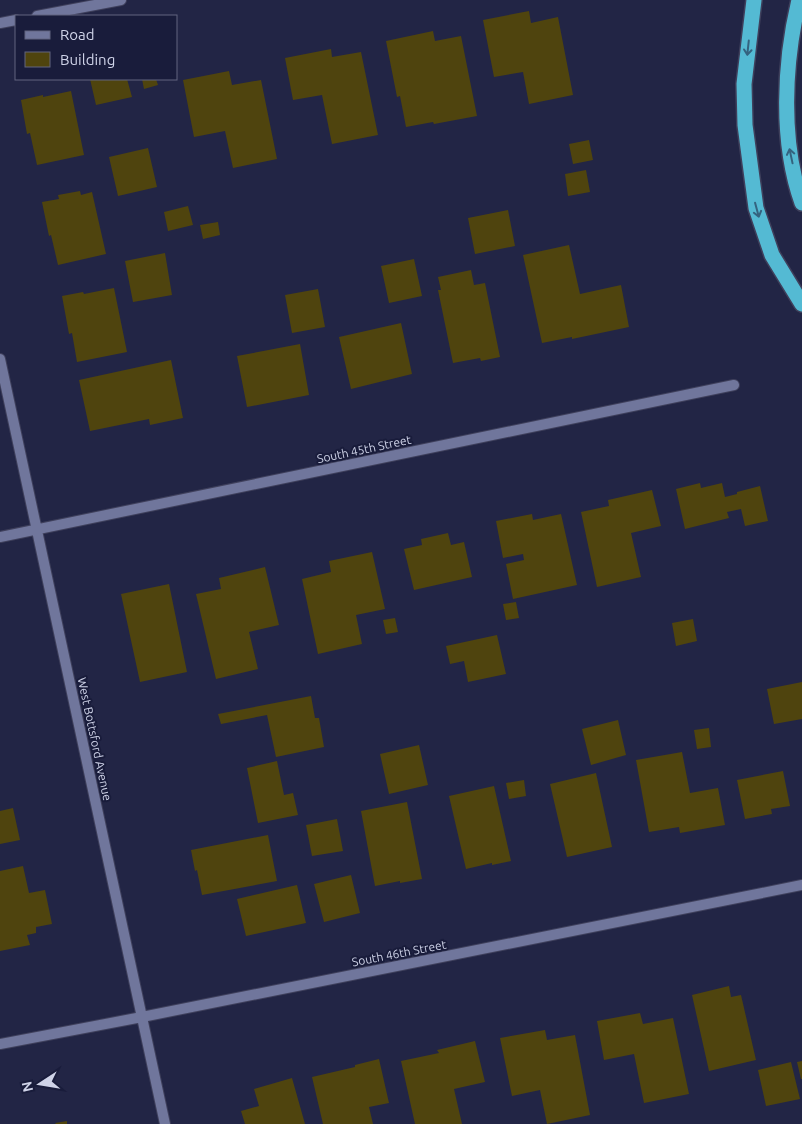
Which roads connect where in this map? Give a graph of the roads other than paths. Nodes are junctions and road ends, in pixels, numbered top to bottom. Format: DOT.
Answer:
graph roads {
  1 [pos="121,0"];
  2 [pos="754,0"];
  3 [pos="799,0"];
  4 [pos="42,15"];
  5 [pos="15,20"];
  6 [pos="0,24"];
  7 [pos="802,203"];
  8 [pos="802,304"];
  9 [pos="0,359"];
  10 [pos="734,385"];
  11 [pos="37,530"];
  12 [pos="0,537"];
  13 [pos="802,885"];
  14 [pos="142,1017"];
  15 [pos="0,1044"];
  16 [pos="165,1124"];
  1 -- 4 [label="street"];
  2 -- 8 [label="highway, one-way"];
  7 -- 3 [label="highway, one-way"];
  5 -- 6 [label="street"];
  9 -- 11 [label="street, West Bottsford Avenue"];
  10 -- 11 [label="street, South 45th Street"];
  11 -- 12 [label="street, South 45th Street"];
  11 -- 14 [label="street, West Bottsford Avenue"];
  13 -- 14 [label="street, South 46th Street"];
  14 -- 15 [label="street, South 46th Street"];
  14 -- 16 [label="street, West Bottsford Avenue"];
}
